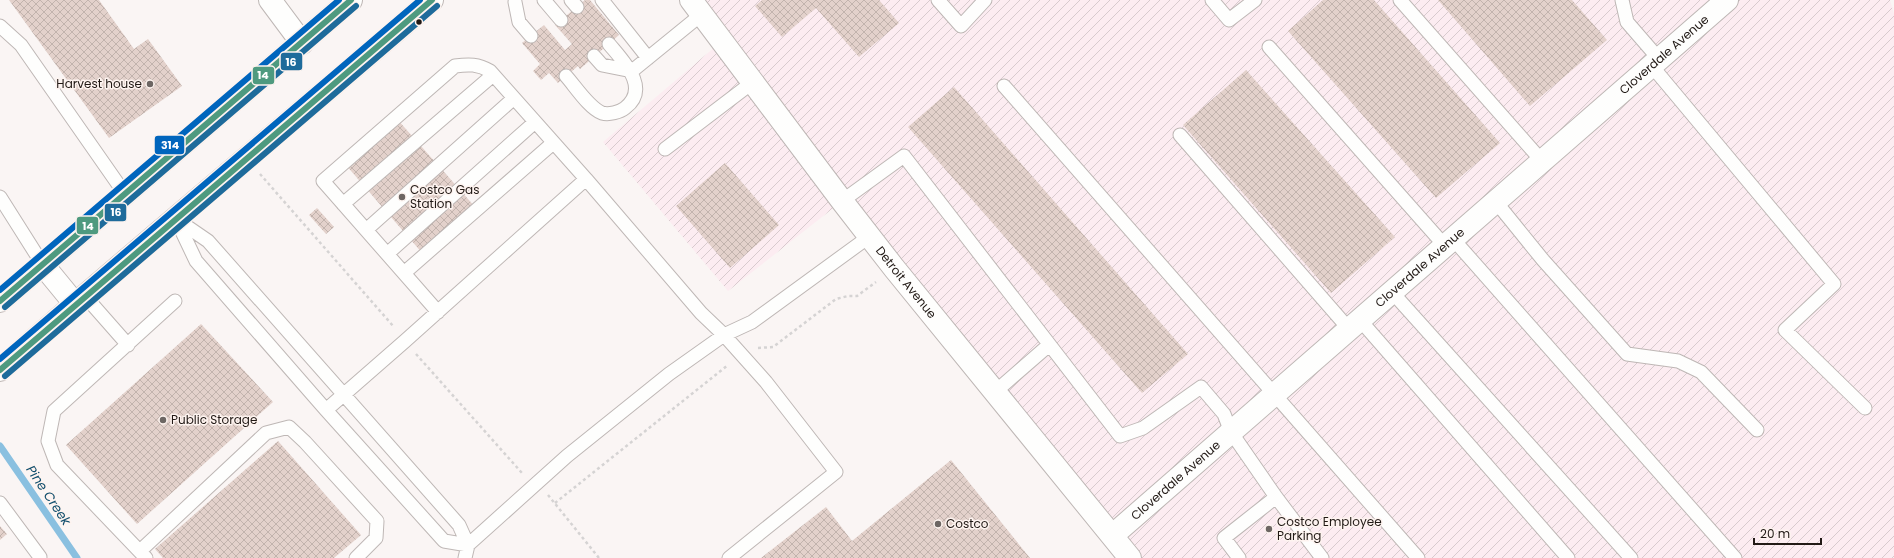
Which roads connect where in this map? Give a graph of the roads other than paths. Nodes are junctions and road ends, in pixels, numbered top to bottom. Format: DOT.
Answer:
graph roads {
  1 [pos="270,0"];
  2 [pos="350,0"];
  3 [pos="432,0"];
  4 [pos="544,0"];
  5 [pos="602,0"];
  6 [pos="938,0"];
  7 [pos="985,0"];
  8 [pos="1212,0"];
  9 [pos="1255,0"];
  10 [pos="1400,0"];
  11 [pos="1622,0"];
  12 [pos="1727,0"];
  13 [pos="515,1"];
  14 [pos="696,7"];
  15 [pos="561,20"];
  16 [pos="0,26"];
  17 [pos="531,36"];
  18 [pos="302,43"];
  19 [pos="609,44"];
  20 [pos="1269,47"];
  21 [pos="594,56"];
  22 [pos="648,58"];
  23 [pos="1655,62"];
  24 [pos="632,71"];
  25 [pos="494,75"];
  26 [pos="566,76"];
  27 [pos="753,82"];
  28 [pos="1004,86"];
  29 [pos="514,98"];
  30 [pos="535,122"];
  31 [pos="1180,135"];
  32 [pos="553,143"];
  33 [pos="665,149"];
  34 [pos="1542,161"];
  35 [pos="586,179"];
  36 [pos="125,194"];
  37 [pos="0,197"];
  38 [pos="842,202"];
  39 [pos="1496,202"];
  40 [pos="343,204"];
  41 [pos="176,219"];
  42 [pos="366,230"];
  43 [pos="870,236"];
  44 [pos="1449,242"];
  45 [pos="387,254"];
  46 [pos="42,265"];
  47 [pos="404,273"];
  48 [pos="1392,292"];
  49 [pos="80,299"];
  50 [pos="0,301"];
  51 [pos="175,301"];
  52 [pos="438,312"];
  53 [pos="1355,324"];
  54 [pos="724,334"];
  55 [pos="128,345"];
  56 [pos="1049,345"];
  57 [pos="0,370"];
  58 [pos="995,392"];
  59 [pos="1275,394"];
  60 [pos="344,396"];
  61 [pos="1865,408"];
  62 [pos="326,410"];
  63 [pos="1757,430"];
  64 [pos="1231,432"];
  65 [pos="1276,497"];
  66 [pos="0,503"];
  67 [pos="1113,535"];
  68 [pos="468,545"];
  69 [pos="143,554"];
  70 [pos="39,558"];
  71 [pos="356,558"];
  72 [pos="465,558"];
  73 [pos="729,558"];
  74 [pos="1130,558"];
  75 [pos="1239,558"];
  76 [pos="1322,558"];
  77 [pos="1418,558"];
  78 [pos="1568,558"];
  79 [pos="1631,558"];
  80 [pos="1735,558"];
  1 -- 18 [label="street"];
  2 -- 18 [label="street"];
  3 -- 41 [label="street"];
  4 -- 15 [label="lane"];
  5 -- 22 [label="lane"];
  6 -- 7 [label="lane"];
  8 -- 9 [label="lane"];
  10 -- 34 [label="lane"];
  11 -- 23 [label="lane"];
  12 -- 23 [label="street, Cloverdale Avenue"];
  13 -- 17 [label="lane"];
  14 -- 22 [label="lane"];
  14 -- 27 [label="street, Detroit Avenue"];
  16 -- 36 [label="lane"];
  18 -- 36 [label="street"];
  19 -- 24 [label="lane"];
  20 -- 44 [label="lane"];
  21 -- 24 [label="lane"];
  22 -- 24 [label="lane"];
  23 -- 34 [label="street, Cloverdale Avenue"];
  23 -- 61 [label="lane"];
  24 -- 26 [label="lane"];
  25 -- 29 [label="lane"];
  25 -- 40 [label="lane"];
  25 -- 40 [label="lane"];
  27 -- 33 [label="lane"];
  27 -- 38 [label="street, Detroit Avenue"];
  28 -- 59 [label="lane"];
  29 -- 30 [label="lane"];
  29 -- 42 [label="lane"];
  30 -- 32 [label="lane"];
  30 -- 45 [label="lane"];
  31 -- 53 [label="lane"];
  32 -- 35 [label="lane"];
  32 -- 47 [label="lane"];
  34 -- 39 [label="street, Cloverdale Avenue"];
  35 -- 52 [label="lane"];
  35 -- 54 [label="lane"];
  36 -- 46 [label="street"];
  37 -- 46 [label="lane"];
  38 -- 43 [label="street, Detroit Avenue"];
  38 -- 56 [label="lane"];
  39 -- 44 [label="street, Cloverdale Avenue"];
  39 -- 63 [label="lane"];
  40 -- 42 [label="lane"];
  41 -- 49 [label="street"];
  41 -- 60 [label="lane"];
  41 -- 62 [label="lane"];
  42 -- 45 [label="lane"];
  43 -- 54 [label="lane"];
  43 -- 58 [label="street, Detroit Avenue"];
  44 -- 48 [label="street, Cloverdale Avenue"];
  44 -- 80 [label="lane"];
  45 -- 47 [label="lane"];
  46 -- 49 [label="street"];
  46 -- 50 [label="street"];
  47 -- 52 [label="lane"];
  48 -- 53 [label="street, Cloverdale Avenue"];
  48 -- 79 [label="lane"];
  49 -- 55 [label="lane"];
  49 -- 57 [label="street"];
  51 -- 55 [label="lane"];
  52 -- 60 [label="lane"];
  53 -- 59 [label="street, Cloverdale Avenue"];
  53 -- 78 [label="lane"];
  54 -- 68 [label="lane"];
  54 -- 73 [label="lane"];
  55 -- 69 [label="lane"];
  56 -- 58 [label="lane"];
  56 -- 64 [label="lane"];
  58 -- 67 [label="street, Detroit Avenue"];
  59 -- 64 [label="street, Cloverdale Avenue"];
  59 -- 77 [label="lane"];
  60 -- 62 [label="lane"];
  60 -- 68 [label="lane"];
  62 -- 68 [label="lane"];
  64 -- 65 [label="lane"];
  64 -- 67 [label="street, Cloverdale Avenue"];
  65 -- 75 [label="lane"];
  65 -- 76 [label="lane"];
  66 -- 70 [label="lane"];
  67 -- 74 [label="street, Detroit Avenue"];
  68 -- 72 [label="lane"];
  69 -- 71 [label="lane"];
}
